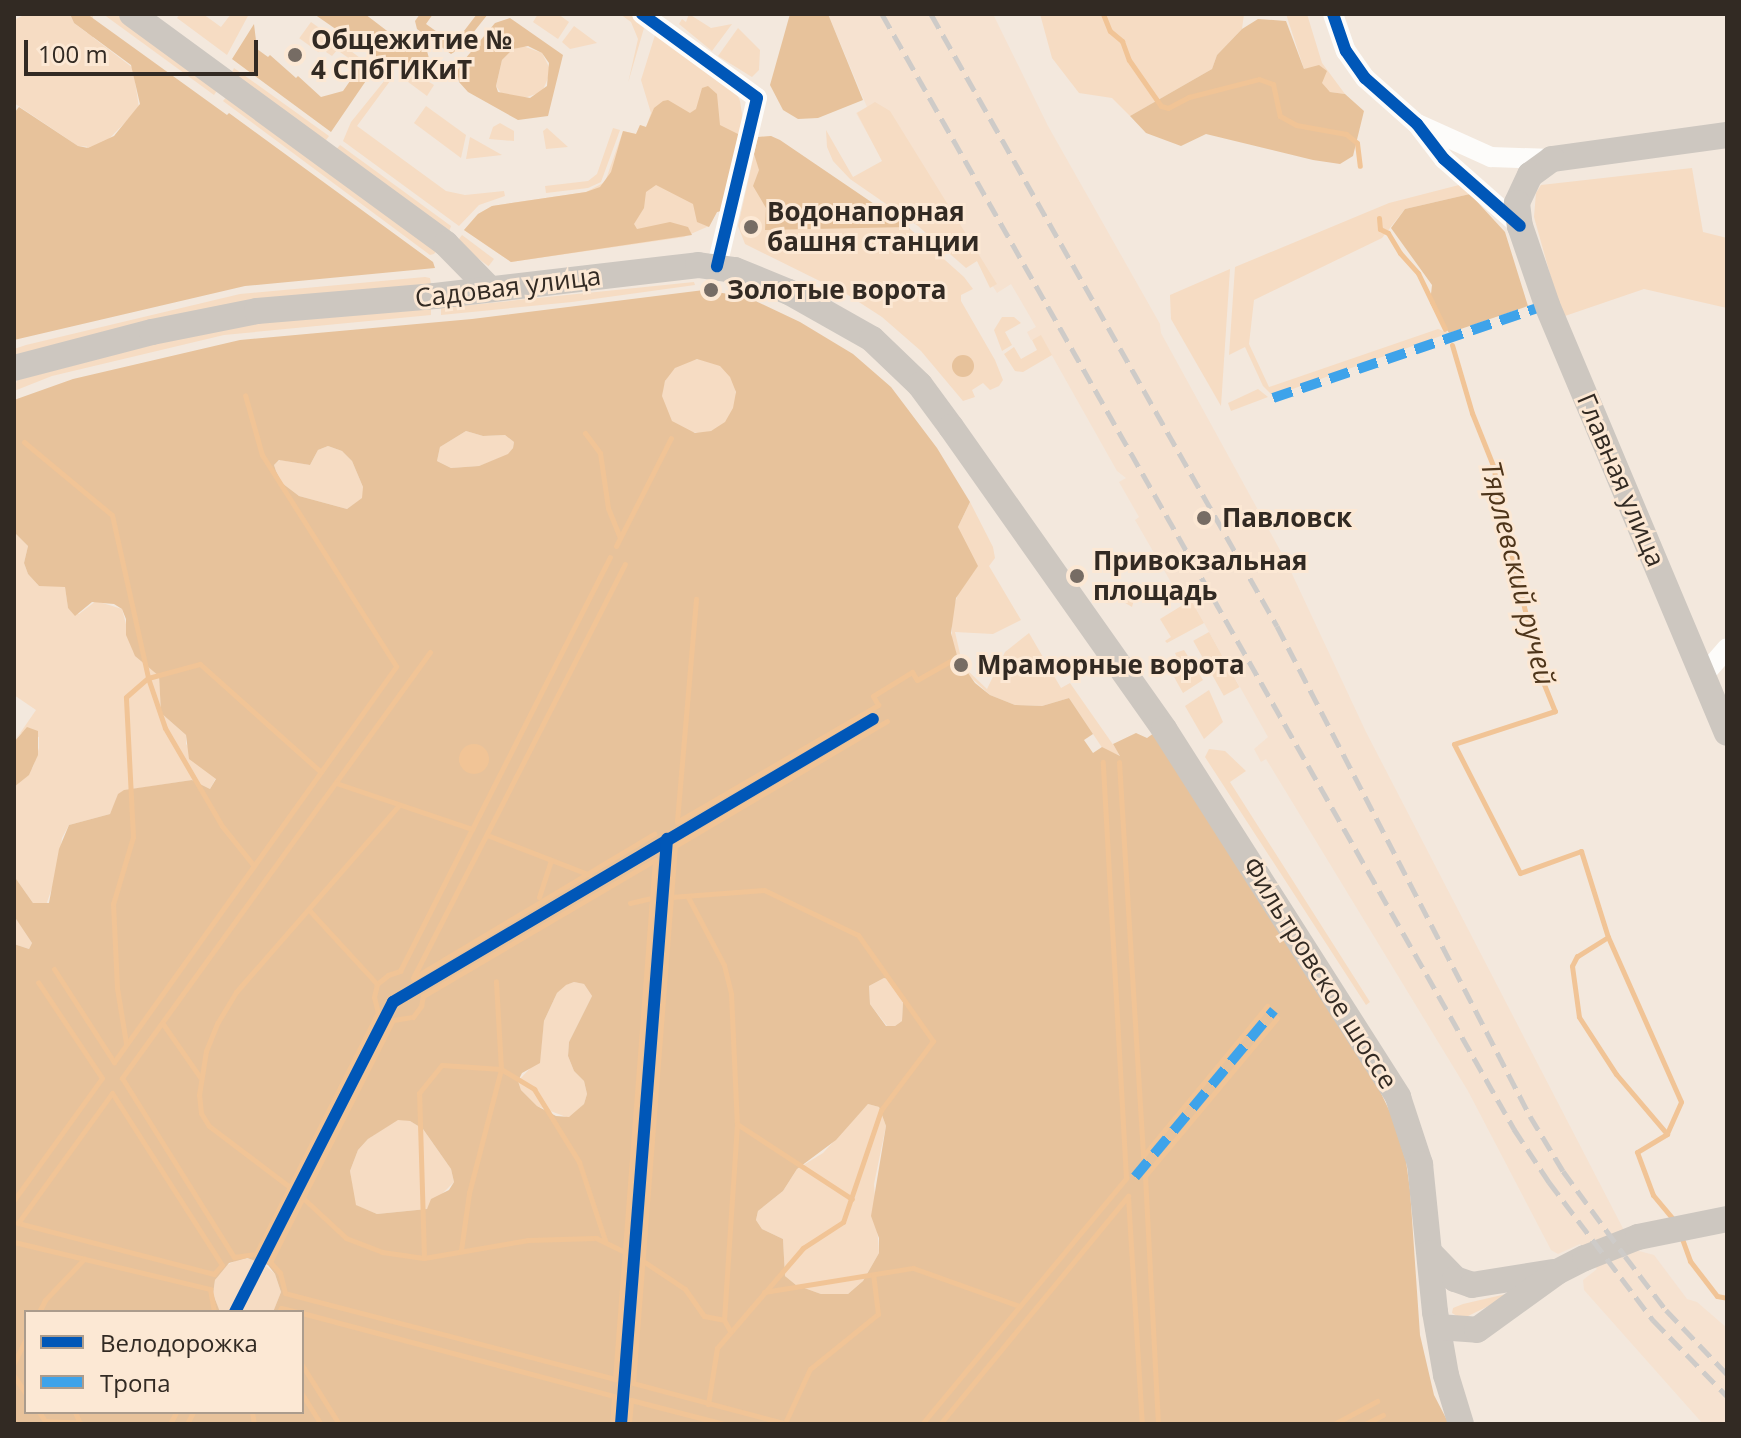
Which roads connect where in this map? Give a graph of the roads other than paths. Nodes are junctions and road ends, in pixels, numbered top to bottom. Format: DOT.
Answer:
graph roads {
  1 [pos="132,14"];
  2 [pos="642,14"];
  3 [pos="1333,14"];
  4 [pos="1417,124"];
  5 [pos="1727,135"];
  6 [pos="1552,159"];
  7 [pos="1520,226"];
  8 [pos="717,266"];
  9 [pos="490,289"];
  10 [pos="14,368"];
  11 [pos="1727,648"];
  12 [pos="1702,677"];
  13 [pos="1164,729"];
  14 [pos="1727,733"];
  15 [pos="1715,1222"];
  16 [pos="1430,1253"];
  17 [pos="1557,1272"];
  18 [pos="1472,1285"];
  19 [pos="1437,1320"];
  20 [pos="1477,1330"];
  21 [pos="1446,1375"];
  22 [pos="1461,1424"];
  1 -- 9 [label="main road"];
  2 -- 8 [label="street"];
  3 -- 4 [label="street"];
  4 -- 6 [label="street"];
  4 -- 7 [label="street"];
  5 -- 6 [label="main road"];
  6 -- 7 [label="main road"];
  7 -- 12 [label="main road, Главная улица"];
  8 -- 9 [label="main road, Садовая улица"];
  8 -- 13 [label="main road, Садовая улица"];
  9 -- 10 [label="main road, Садовая улица"];
  11 -- 12 [label="street"];
  12 -- 14 [label="main road, Главная улица"];
  13 -- 16 [label="main road, Фильтровское шоссе"];
  15 -- 17 [label="main road"];
  16 -- 18 [label="main road"];
  16 -- 19 [label="main road, Фильтровское шоссе"];
  17 -- 18 [label="main road"];
  17 -- 20 [label="main road"];
  18 -- 19 [label="main road"];
  19 -- 20 [label="main road"];
  19 -- 21 [label="main road, Фильтровское шоссе"];
  20 -- 21 [label="main road"];
  21 -- 22 [label="main road, Фильтровское шоссе"];
}
